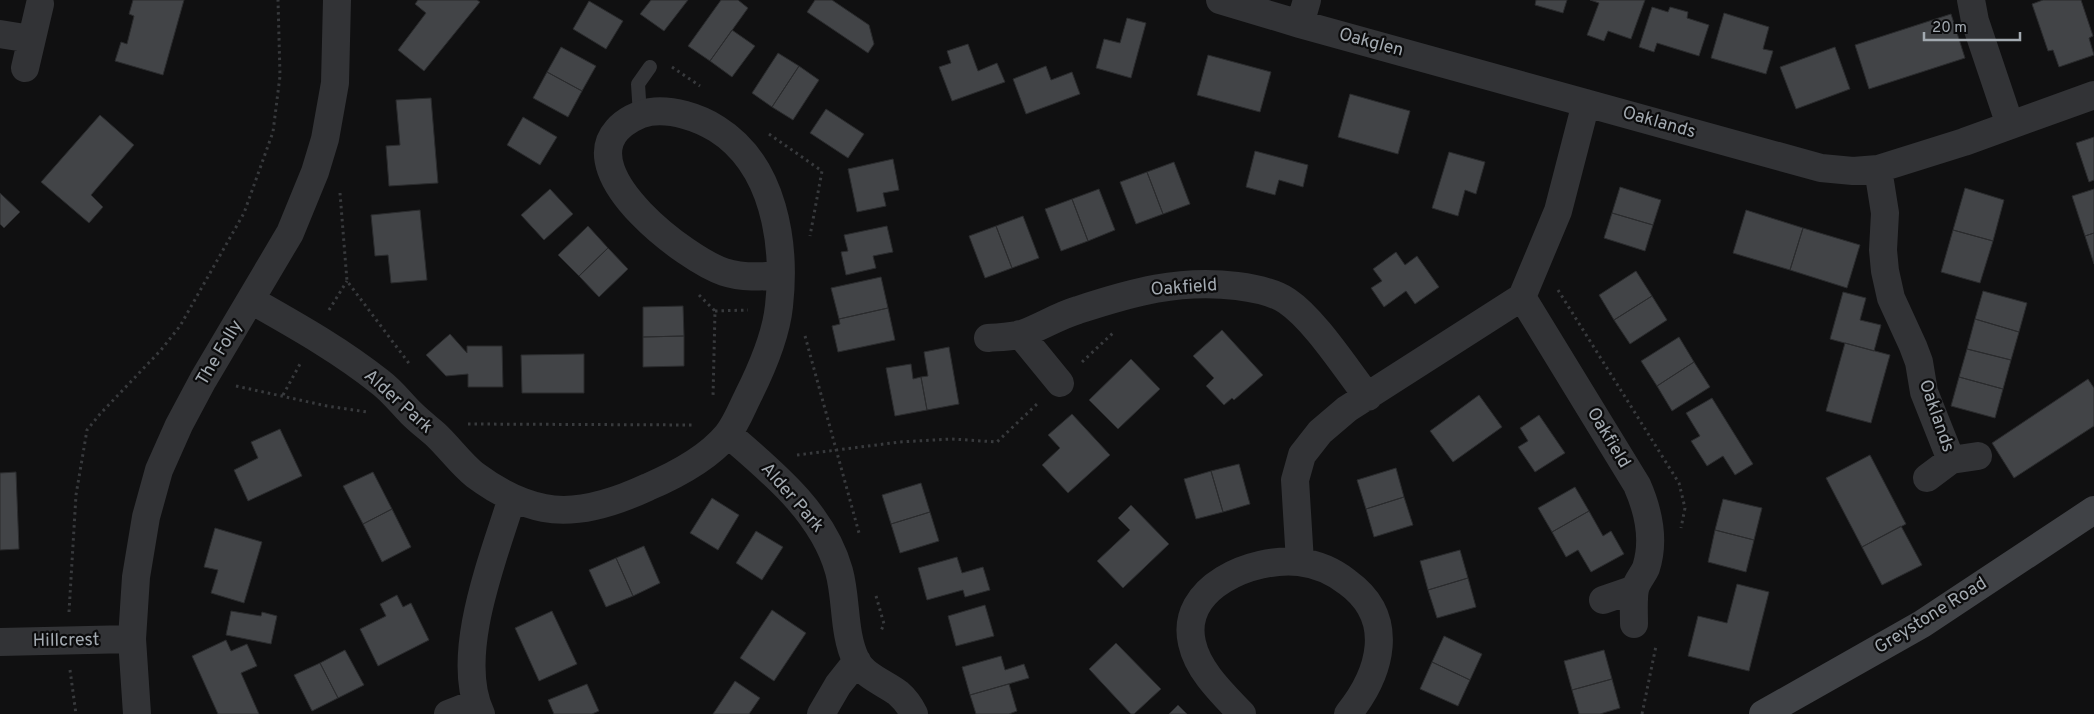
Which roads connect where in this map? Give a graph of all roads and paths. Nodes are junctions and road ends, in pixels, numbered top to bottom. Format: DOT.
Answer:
graph roads {
  1 [pos="278,0"];
  2 [pos="337,0"];
  3 [pos="1220,0"];
  4 [pos="1971,0"];
  5 [pos="40,4"];
  6 [pos="1303,12"];
  7 [pos="0,34"];
  8 [pos="32,39"];
  9 [pos="1443,63"];
  10 [pos="650,67"];
  11 [pos="25,68"];
  12 [pos="2094,95"];
  13 [pos="1586,103"];
  14 [pos="640,115"];
  15 [pos="2010,125"];
  16 [pos="1878,169"];
  17 [pos="339,184"];
  18 [pos="780,274"];
  19 [pos="696,292"];
  20 [pos="1522,297"];
  21 [pos="251,300"];
  22 [pos="1117,329"];
  23 [pos="804,332"];
  24 [pos="1020,334"];
  25 [pos="988,338"];
  26 [pos="413,368"];
  27 [pos="203,380"];
  28 [pos="1060,383"];
  29 [pos="1368,396"];
  30 [pos="369,412"];
  31 [pos="434,433"];
  32 [pos="728,434"];
  33 [pos="836,450"];
  34 [pos="1978,456"];
  35 [pos="1951,460"];
  36 [pos="761,462"];
  37 [pos="1927,478"];
  38 [pos="512,498"];
  39 [pos="2094,511"];
  40 [pos="861,542"];
  41 [pos="1300,562"];
  42 [pos="874,587"];
  43 [pos="1635,589"];
  44 [pos="1603,600"];
  45 [pos="1634,624"];
  46 [pos="67,640"];
  47 [pos="132,640"];
  48 [pos="0,642"];
  49 [pos="857,661"];
  50 [pos="479,708"];
  51 [pos="76,714"];
  52 [pos="137,714"];
  53 [pos="448,714"];
  54 [pos="821,714"];
  55 [pos="914,714"];
  56 [pos="1242,714"];
  57 [pos="1348,714"];
  58 [pos="1763,714"];
  1 -- 46 [label="path"];
  2 -- 21 [label="street, The Folly"];
  3 -- 6 [label="street, Oakglen"];
  4 -- 15 [label="street"];
  5 -- 8 [label="street"];
  6 -- 9 [label="street, Oakglen"];
  7 -- 8 [label="street"];
  8 -- 11 [label="street"];
  9 -- 13 [label="street, Oaklands"];
  10 -- 14 [label="lane"];
  12 -- 15 [label="street, Oaklands"];
  13 -- 16 [label="street, Oaklands"];
  13 -- 20 [label="street"];
  14 -- 18 [label="street, Alder Park"];
  14 -- 18 [label="street, Alder Park"];
  15 -- 16 [label="street, Oaklands"];
  16 -- 35 [label="street, Oaklands"];
  17 -- 26 [label="path"];
  18 -- 32 [label="street, Alder Park"];
  19 -- 32 [label="path"];
  20 -- 29 [label="street"];
  20 -- 43 [label="street, Oakfield"];
  21 -- 27 [label="street, The Folly"];
  21 -- 31 [label="street, Alder Park"];
  22 -- 28 [label="path"];
  23 -- 33 [label="path"];
  24 -- 25 [label="street, Oakfield"];
  24 -- 28 [label="street"];
  24 -- 29 [label="street, Oakfield"];
  27 -- 30 [label="path"];
  27 -- 47 [label="street, The Folly"];
  28 -- 33 [label="path"];
  29 -- 41 [label="street"];
  31 -- 32 [label="path"];
  31 -- 38 [label="street, Alder Park"];
  32 -- 36 [label="street, Alder Park"];
  32 -- 38 [label="street, Alder Park"];
  33 -- 36 [label="path"];
  33 -- 40 [label="path"];
  34 -- 35 [label="street, Oaklands"];
  35 -- 37 [label="street, Oaklands"];
  36 -- 49 [label="street, Alder Park"];
  38 -- 50 [label="street"];
  39 -- 58 [label="main road, Greystone Road"];
  41 -- 56 [label="street"];
  41 -- 57 [label="street"];
  42 -- 49 [label="path"];
  43 -- 44 [label="street"];
  43 -- 45 [label="street, Oakfield"];
  46 -- 47 [label="street, Hillcrest"];
  46 -- 48 [label="street, Hillcrest"];
  46 -- 51 [label="path"];
  47 -- 52 [label="street, The Folly"];
  49 -- 54 [label="street"];
  49 -- 55 [label="street"];
  50 -- 53 [label="street"];
}
